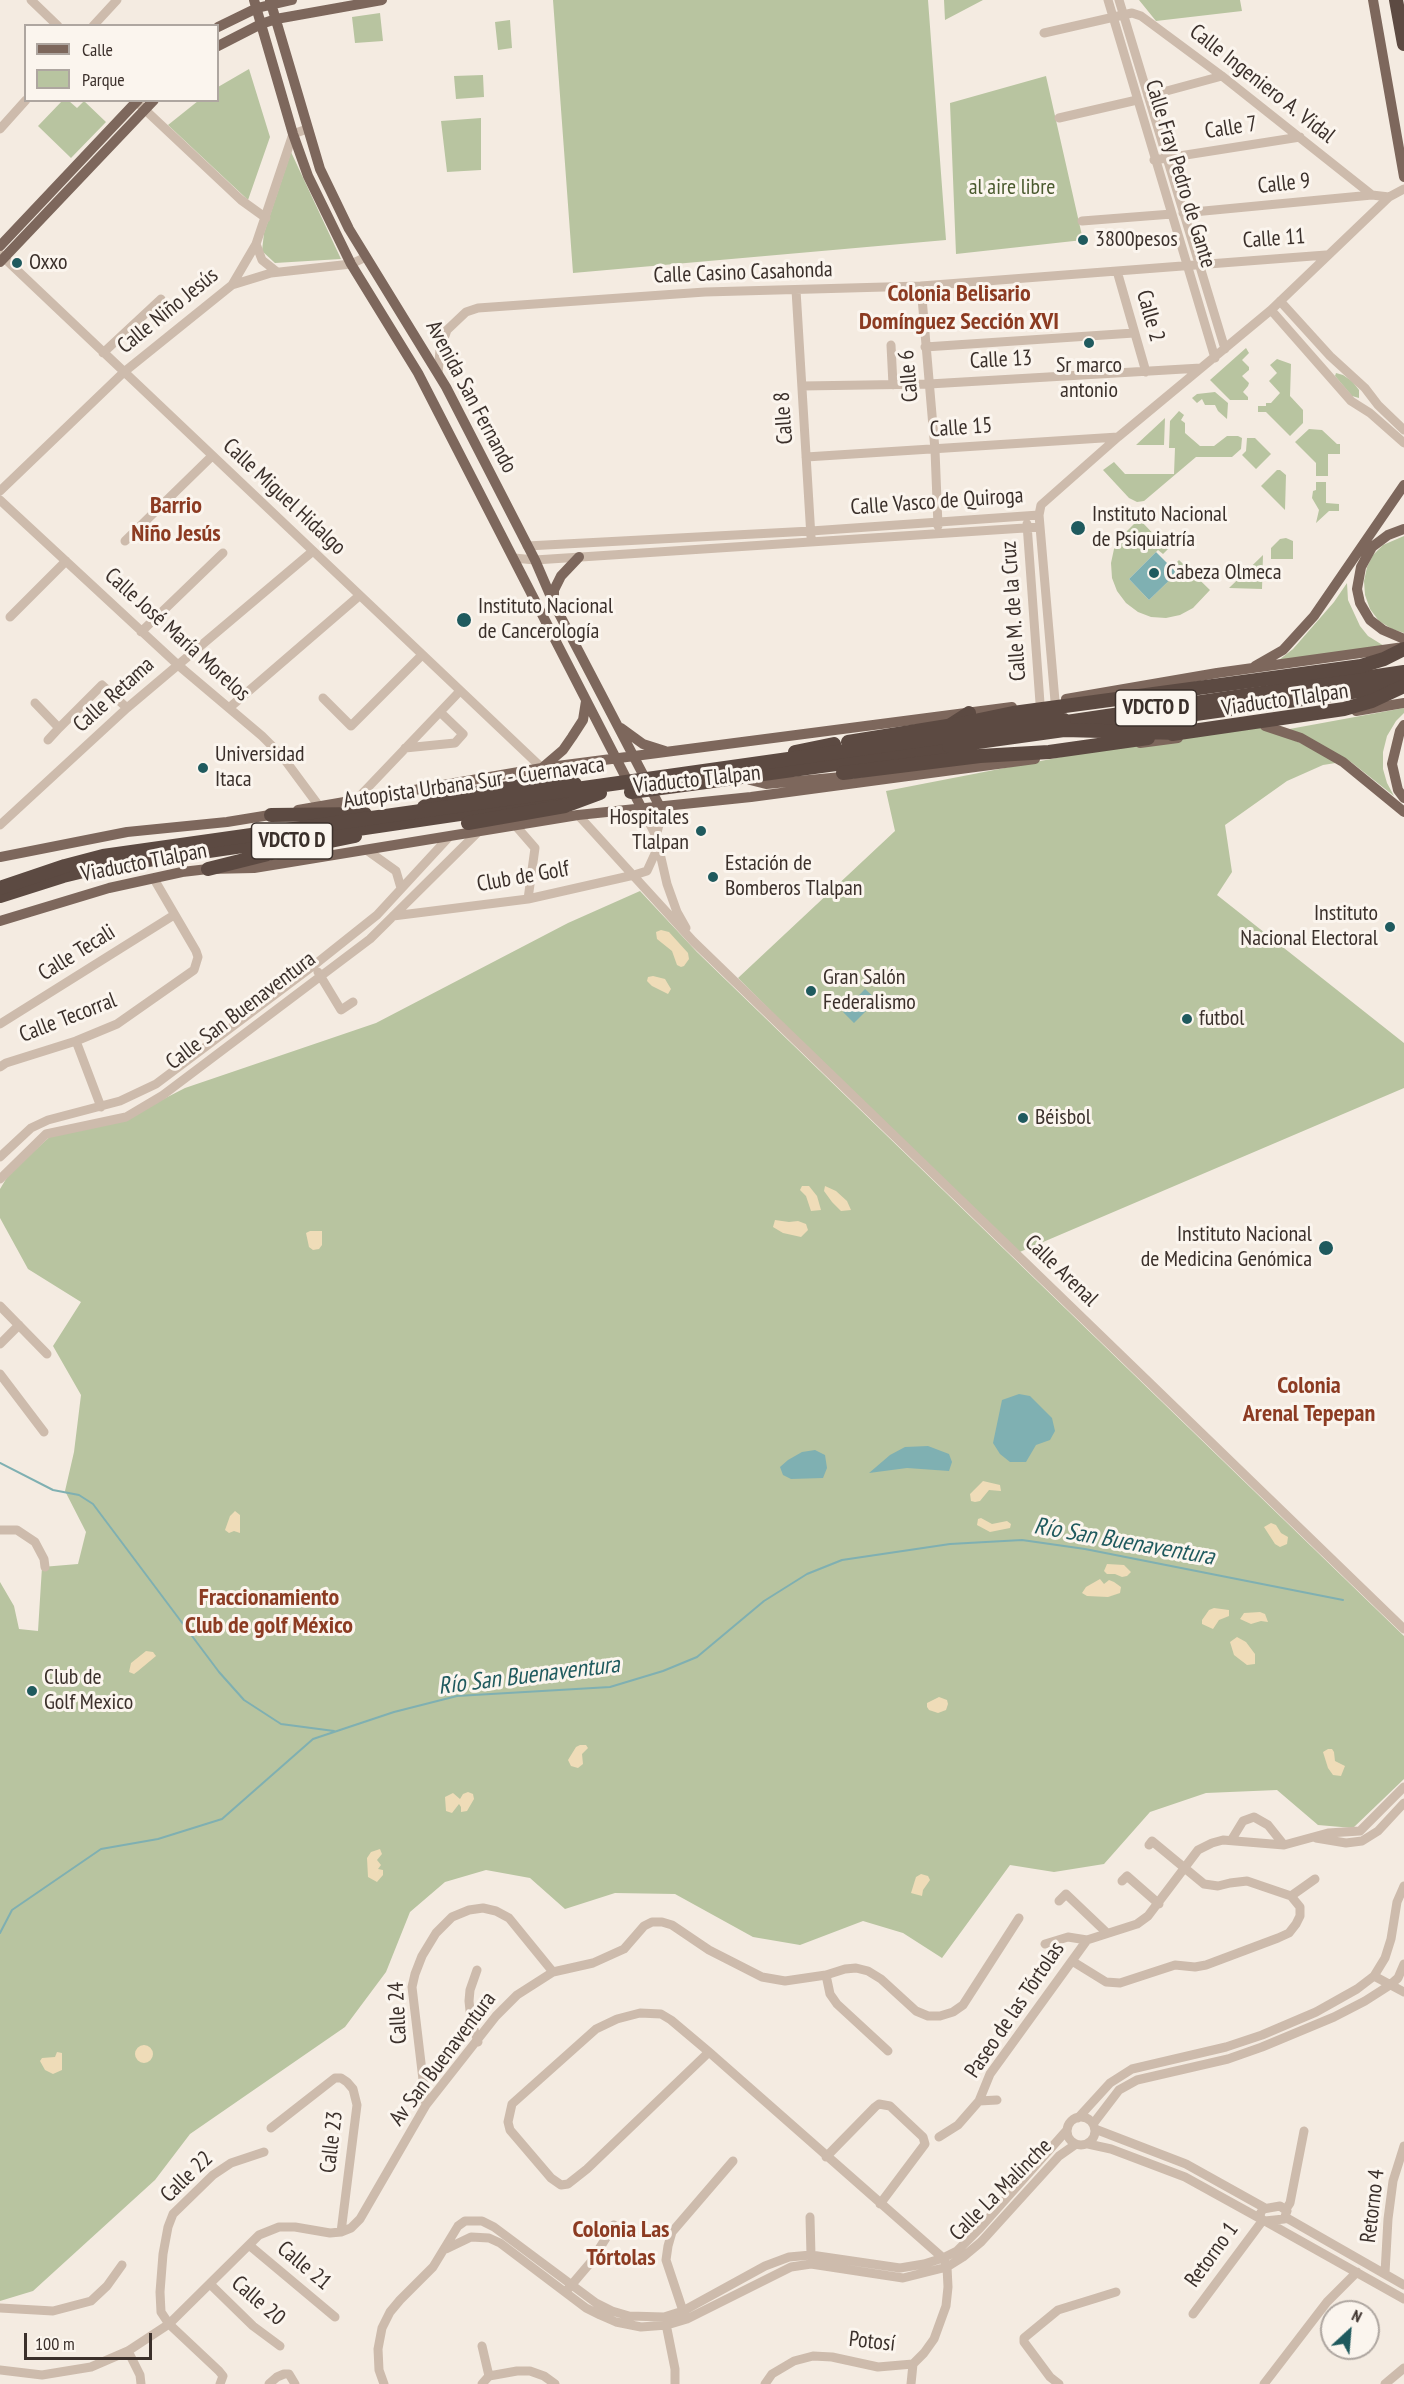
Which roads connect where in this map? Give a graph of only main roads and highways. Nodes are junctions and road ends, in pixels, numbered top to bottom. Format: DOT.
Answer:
graph roads {
  1 [pos="292,0"];
  2 [pos="382,0"];
  3 [pos="1373,0"];
  4 [pos="1396,0"];
  5 [pos="1402,0"];
  6 [pos="271,2"];
  7 [pos="255,4"];
  8 [pos="1404,12"];
  9 [pos="276,19"];
  10 [pos="261,24"];
  11 [pos="219,26"];
  12 [pos="1404,44"];
  13 [pos="219,45"];
  14 [pos="139,103"];
  15 [pos="1404,177"];
  16 [pos="0,246"];
  17 [pos="1,258"];
  18 [pos="377,274"];
  19 [pos="365,286"];
  20 [pos="469,432"];
  21 [pos="449,435"];
  22 [pos="1404,485"];
  23 [pos="1404,530"];
  24 [pos="579,557"];
  25 [pos="554,604"];
  26 [pos="1404,639"];
  27 [pos="1404,648"];
  28 [pos="1249,670"];
  29 [pos="1404,672"];
  30 [pos="1238,683"];
  31 [pos="1404,685"];
  32 [pos="586,701"];
  33 [pos="1404,703"];
  34 [pos="969,713"];
  35 [pos="618,725"];
  36 [pos="1064,725"];
  37 [pos="1404,725"];
  38 [pos="1265,726"];
  39 [pos="1180,732"];
  40 [pos="908,743"];
  41 [pos="952,748"];
  42 [pos="671,752"];
  43 [pos="634,757"];
  44 [pos="1050,757"];
  45 [pos="616,760"];
  46 [pos="756,762"];
  47 [pos="542,768"];
  48 [pos="884,778"];
  49 [pos="694,779"];
  50 [pos="750,780"];
  51 [pos="590,791"];
  52 [pos="1404,798"];
  53 [pos="659,805"];
  54 [pos="424,807"];
  55 [pos="641,807"];
  56 [pos="1404,812"];
  57 [pos="271,815"];
  58 [pos="383,821"];
  59 [pos="421,823"];
  60 [pos="0,857"];
  61 [pos="208,869"];
  62 [pos="0,886"];
  63 [pos="0,898"];
  64 [pos="0,921"];
  1 -- 6 [label="main road"];
  2 -- 9 [label="main road"];
  3 -- 15 [label="main road"];
  4 -- 12 [label="highway"];
  5 -- 8 [label="highway"];
  6 -- 7 [label="main road"];
  6 -- 9 [label="main road, Avenida San Fernando"];
  7 -- 10 [label="main road, Avenida San Fernando"];
  7 -- 11 [label="main road"];
  9 -- 10 [label="main road"];
  9 -- 18 [label="main road, Avenida San Fernando"];
  10 -- 13 [label="main road"];
  10 -- 19 [label="main road, Avenida San Fernando"];
  14 -- 16 [label="main road"];
  14 -- 17 [label="main road"];
  18 -- 19 [label="main road"];
  18 -- 20 [label="main road, Avenida San Fernando"];
  19 -- 21 [label="main road, Avenida San Fernando"];
  20 -- 21 [label="main road"];
  20 -- 25 [label="main road, Avenida San Fernando"];
  21 -- 32 [label="main road, Avenida San Fernando"];
  22 -- 28 [label="main road"];
  23 -- 26 [label="main road"];
  24 -- 25 [label="main road"];
  25 -- 35 [label="main road, Avenida San Fernando"];
  27 -- 28 [label="main road, Viaducto Tlalpan"];
  27 -- 30 [label="highway, bridge"];
  28 -- 34 [label="main road, Viaducto Tlalpan"];
  29 -- 40 [label="highway, Viaducto Tlalpan / VDCTO D"];
  30 -- 36 [label="highway, bridge"];
  30 -- 46 [label="highway, bridge"];
  31 -- 39 [label="highway, bridge"];
  31 -- 41 [label="highway, Viaducto Tlalpan / VDCTO D"];
  32 -- 45 [label="main road, Avenida San Fernando"];
  32 -- 47 [label="main road"];
  33 -- 38 [label="main road, Viaducto Tlalpan"];
  34 -- 40 [label="highway"];
  34 -- 42 [label="main road, Viaducto Tlalpan"];
  35 -- 42 [label="main road"];
  35 -- 43 [label="main road, Avenida San Fernando"];
  36 -- 39 [label="highway, bridge"];
  36 -- 51 [label="highway, Autopista Urbana Sur - Cuernavaca, bridge"];
  37 -- 52 [label="main road"];
  38 -- 44 [label="main road, Viaducto Tlalpan"];
  38 -- 56 [label="main road"];
  39 -- 50 [label="highway, bridge"];
  40 -- 46 [label="highway, Viaducto Tlalpan / VDCTO D"];
  41 -- 44 [label="highway"];
  41 -- 49 [label="highway, Viaducto Tlalpan / VDCTO D"];
  42 -- 43 [label="main road, Viaducto Tlalpan"];
  43 -- 45 [label="main road, Viaducto Tlalpan"];
  43 -- 53 [label="main road, Avenida San Fernando"];
  44 -- 48 [label="main road, Viaducto Tlalpan"];
  45 -- 47 [label="main road, Viaducto Tlalpan"];
  45 -- 55 [label="main road, Avenida San Fernando"];
  46 -- 49 [label="highway, Viaducto Tlalpan / VDCTO D"];
  47 -- 57 [label="main road, Viaducto Tlalpan"];
  48 -- 50 [label="main road"];
  48 -- 53 [label="main road, Viaducto Tlalpan"];
  49 -- 50 [label="highway"];
  49 -- 51 [label="highway, Viaducto Tlalpan / VDCTO D, bridge"];
  51 -- 54 [label="highway, Viaducto Tlalpan / VDCTO D"];
  51 -- 54 [label="highway, bridge"];
  51 -- 59 [label="highway, Viaducto Tlalpan / VDCTO D"];
  51 -- 59 [label="highway, bridge"];
  51 -- 62 [label="highway, Autopista Urbana Sur - Cuernavaca, bridge"];
  51 -- 63 [label="highway, Autopista Urbana Sur - Cuernavaca"];
  53 -- 55 [label="main road, Viaducto Tlalpan"];
  54 -- 58 [label="highway, Viaducto Tlalpan / VDCTO D"];
  55 -- 61 [label="main road, Viaducto Tlalpan"];
  57 -- 58 [label="highway"];
  57 -- 60 [label="main road, Viaducto Tlalpan"];
  58 -- 59 [label="highway, Viaducto Tlalpan / VDCTO D"];
  58 -- 61 [label="highway"];
  58 -- 62 [label="highway, Viaducto Tlalpan / VDCTO D"];
  58 -- 63 [label="highway, Viaducto Tlalpan / VDCTO D"];
  61 -- 64 [label="main road, Viaducto Tlalpan"];
}
